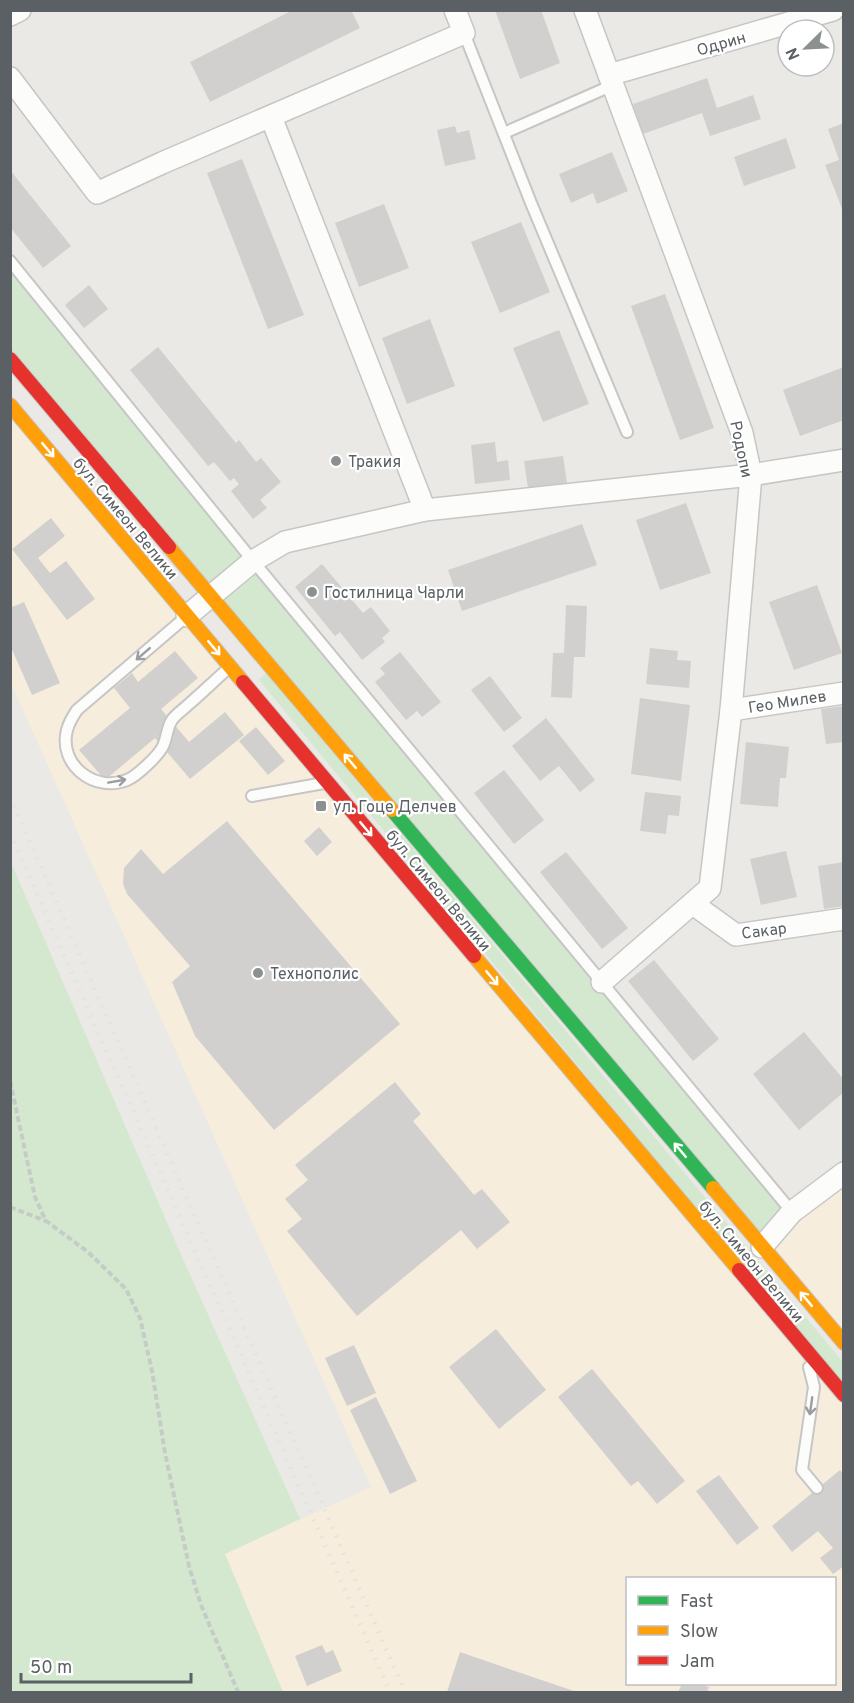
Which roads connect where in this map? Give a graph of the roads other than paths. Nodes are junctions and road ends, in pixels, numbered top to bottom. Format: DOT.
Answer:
graph roads {
  1 [pos="20,10"];
  2 [pos="455,10"];
  3 [pos="585,10"];
  4 [pos="833,10"];
  5 [pos="10,15"];
  6 [pos="464,33"];
  7 [pos="10,78"];
  8 [pos="611,80"];
  9 [pos="271,117"];
  10 [pos="504,133"];
  11 [pos="10,261"];
  12 [pos="10,359"];
  13 [pos="10,405"];
  14 [pos="627,432"];
  15 [pos="843,460"];
  16 [pos="751,475"];
  17 [pos="425,510"];
  18 [pos="253,561"];
  19 [pos="210,596"];
  20 [pos="187,616"];
  21 [pos="230,667"];
  22 [pos="843,693"];
  23 [pos="731,710"];
  24 [pos="327,782"];
  25 [pos="252,796"];
  26 [pos="693,904"];
  27 [pos="843,919"];
  28 [pos="602,982"];
  29 [pos="843,1173"];
  30 [pos="792,1212"];
  31 [pos="762,1247"];
  32 [pos="843,1344"];
  33 [pos="805,1349"];
  34 [pos="843,1395"];
  35 [pos="817,1488"];
  1 -- 5 [label="street"];
  2 -- 6 [label="street"];
  3 -- 8 [label="street, Родопи"];
  4 -- 8 [label="street, Одрин"];
  6 -- 9 [label="street"];
  6 -- 10 [label="lane"];
  7 -- 9 [label="street"];
  8 -- 10 [label="lane"];
  8 -- 16 [label="street, Родопи"];
  9 -- 17 [label="street"];
  10 -- 14 [label="lane"];
  11 -- 18 [label="lane"];
  12 -- 19 [label="main road, бул. Симеон Велики"];
  13 -- 20 [label="main road, бул. Симеон Велики, one-way"];
  15 -- 16 [label="street"];
  16 -- 17 [label="street"];
  16 -- 23 [label="street, Родопи"];
  17 -- 18 [label="street"];
  18 -- 19 [label="street"];
  18 -- 28 [label="lane"];
  19 -- 20 [label="street"];
  31 -- 19 [label="main road, бул. Симеон Велики, one-way"];
  20 -- 21 [label="main road, бул. Симеон Велики, one-way"];
  20 -- 21 [label="lane, one-way"];
  21 -- 24 [label="main road, бул. Симеон Велики"];
  22 -- 23 [label="street, Гео Милев"];
  23 -- 26 [label="street, Родопи"];
  24 -- 25 [label="lane"];
  24 -- 33 [label="main road, бул. Симеон Велики, one-way"];
  26 -- 27 [label="street, Сакар"];
  26 -- 28 [label="street, Родопи"];
  28 -- 30 [label="lane"];
  29 -- 30 [label="street"];
  30 -- 31 [label="street"];
  32 -- 31 [label="main road, бул. Симеон Велики, one-way"];
  33 -- 34 [label="main road, бул. Симеон Велики"];
  33 -- 35 [label="lane, one-way"];
}
